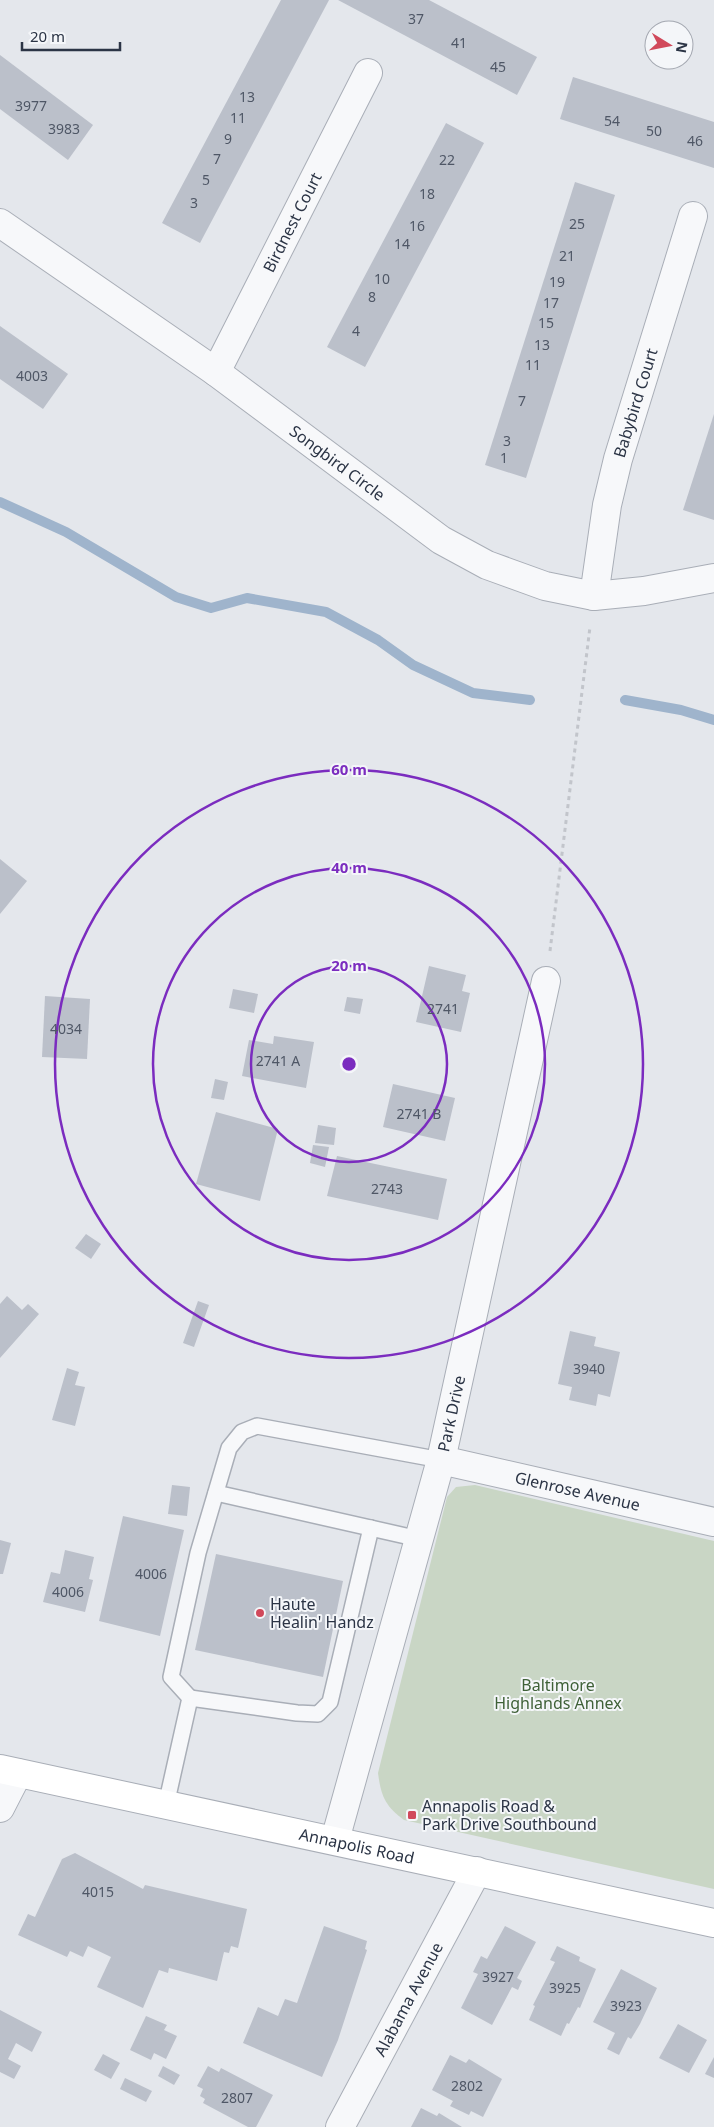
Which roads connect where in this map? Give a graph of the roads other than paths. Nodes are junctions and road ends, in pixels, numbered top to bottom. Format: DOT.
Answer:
graph roads {
  1 [pos="368,73"];
  2 [pos="694,216"];
  3 [pos="0,223"];
  4 [pos="216,372"];
  5 [pos="714,578"];
  6 [pos="594,596"];
  7 [pos="546,981"];
  8 [pos="441,1460"];
  9 [pos="216,1493"];
  10 [pos="714,1522"];
  11 [pos="371,1528"];
  12 [pos="419,1539"];
  13 [pos="190,1698"];
  14 [pos="9,1771"];
  15 [pos="166,1805"];
  16 [pos="0,1808"];
  17 [pos="335,1840"];
  18 [pos="477,1871"];
  19 [pos="714,1923"];
  20 [pos="340,2127"];
  1 -- 4 [label="street, Birdnest Court"];
  2 -- 6 [label="street, Babybird Court"];
  3 -- 4 [label="street, Songbird Circle"];
  4 -- 6 [label="street, Songbird Circle"];
  5 -- 6 [label="street, Songbird Circle"];
  7 -- 8 [label="street, Park Drive"];
  8 -- 9 [label="lane"];
  8 -- 10 [label="street, Glenrose Avenue"];
  8 -- 12 [label="street, Park Drive"];
  9 -- 11 [label="lane"];
  9 -- 13 [label="lane"];
  11 -- 12 [label="lane"];
  11 -- 13 [label="lane"];
  12 -- 17 [label="street, Park Drive"];
  13 -- 15 [label="lane"];
  14 -- 15 [label="main road, Annapolis Road"];
  14 -- 16 [label="street"];
  15 -- 17 [label="main road, Annapolis Road"];
  17 -- 18 [label="main road, Annapolis Road"];
  18 -- 19 [label="main road, Annapolis Road"];
  18 -- 20 [label="street, Alabama Avenue"];
}
